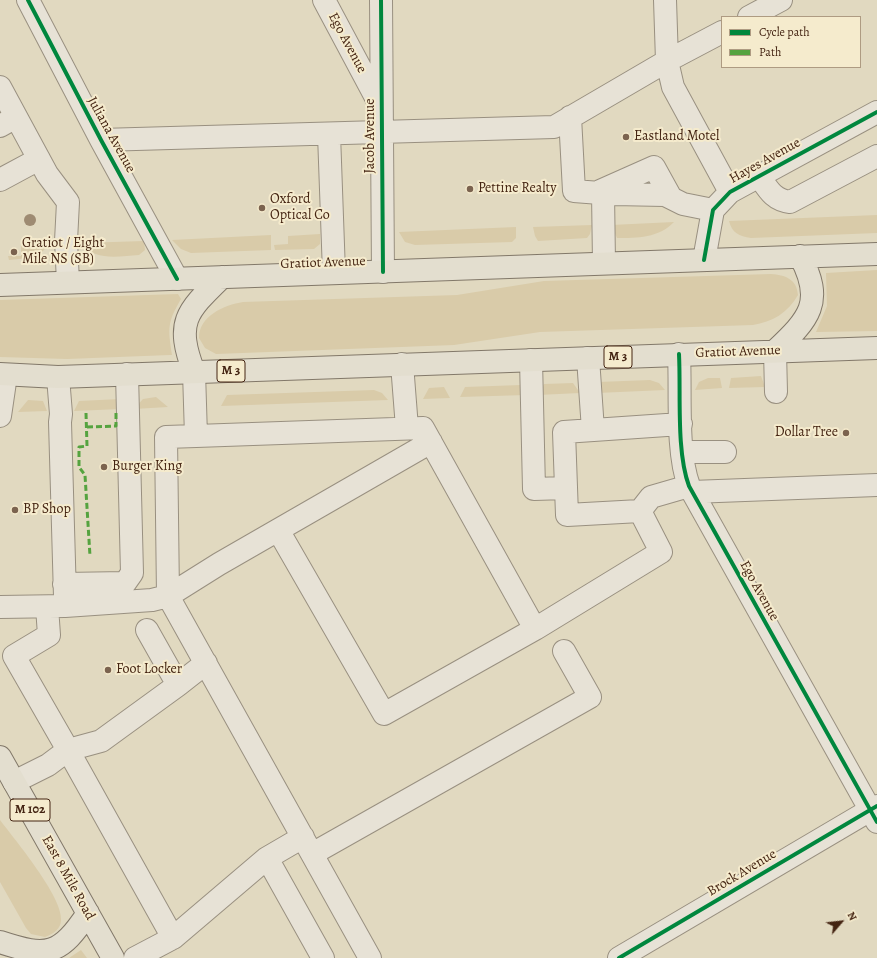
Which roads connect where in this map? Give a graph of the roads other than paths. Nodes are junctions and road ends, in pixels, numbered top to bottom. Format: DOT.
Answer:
graph roads {
  1 [pos="28,0"];
  2 [pos="324,0"];
  3 [pos="381,0"];
  4 [pos="665,0"];
  5 [pos="781,0"];
  6 [pos="751,16"];
  7 [pos="721,33"];
  8 [pos="667,61"];
  9 [pos="0,86"];
  10 [pos="382,108"];
  11 [pos="877,112"];
  12 [pos="570,117"];
  13 [pos="8,121"];
  14 [pos="382,132"];
  15 [pos="329,134"];
  16 [pos="101,140"];
  17 [pos="877,156"];
  18 [pos="39,159"];
  19 [pos="759,176"];
  20 [pos="0,180"];
  21 [pos="730,192"];
  22 [pos="600,193"];
  23 [pos="713,210"];
  24 [pos="877,254"];
  25 [pos="800,256"];
  26 [pos="704,260"];
  27 [pos="604,263"];
  28 [pos="383,272"];
  29 [pos="334,273"];
  30 [pos="222,277"];
  31 [pos="177,278"];
  32 [pos="68,282"];
  33 [pos="0,285"];
  34 [pos="877,348"];
  35 [pos="775,351"];
  36 [pos="679,354"];
  37 [pos="588,358"];
  38 [pos="531,360"];
  39 [pos="402,364"];
  40 [pos="194,372"];
  41 [pos="127,374"];
  42 [pos="3,375"];
  43 [pos="58,377"];
  44 [pos="776,392"];
  45 [pos="0,416"];
  46 [pos="681,424"];
  47 [pos="407,428"];
  48 [pos="593,430"];
  49 [pos="196,436"];
  50 [pos="431,442"];
  51 [pos="682,452"];
  52 [pos="725,452"];
  53 [pos="877,485"];
  54 [pos="566,488"];
  55 [pos="690,489"];
  56 [pos="640,511"];
  57 [pos="278,530"];
  58 [pos="64,584"];
  59 [pos="168,596"];
  60 [pos="56,606"];
  61 [pos="0,607"];
  62 [pos="535,629"];
  63 [pos="147,630"];
  64 [pos="564,651"];
  65 [pos="206,663"];
  66 [pos="178,685"];
  67 [pos="68,750"];
  68 [pos="0,757"];
  69 [pos="14,782"];
  70 [pos="875,813"];
  71 [pos="308,846"];
  72 [pos="267,858"];
  73 [pos="88,913"];
  74 [pos="173,938"];
  75 [pos="0,943"];
  76 [pos="8,958"];
  77 [pos="113,958"];
  78 [pos="135,958"];
  79 [pos="323,958"];
  80 [pos="370,958"];
  81 [pos="619,958"];
  1 -- 16 [label="street, Juliana Avenue"];
  2 -- 10 [label="street, Ego Avenue"];
  3 -- 10 [label="street, Jacob Avenue"];
  4 -- 8 [label="street"];
  5 -- 6 [label="street"];
  7 -- 8 [label="street"];
  8 -- 12 [label="street"];
  8 -- 21 [label="street"];
  9 -- 13 [label="street"];
  10 -- 14 [label="street, Jacob Avenue"];
  11 -- 19 [label="street, Hayes Avenue"];
  12 -- 14 [label="street"];
  12 -- 22 [label="street"];
  13 -- 18 [label="street"];
  14 -- 15 [label="street"];
  14 -- 28 [label="street, Jacob Avenue"];
  15 -- 16 [label="street"];
  15 -- 29 [label="street"];
  16 -- 31 [label="street, Juliana Avenue"];
  17 -- 19 [label="street"];
  18 -- 20 [label="street"];
  18 -- 32 [label="street"];
  19 -- 21 [label="street, Hayes Avenue"];
  21 -- 23 [label="street, Hayes Avenue"];
  22 -- 23 [label="street"];
  22 -- 27 [label="street"];
  23 -- 26 [label="street"];
  24 -- 25 [label="main road, Gratiot Avenue"];
  25 -- 26 [label="main road, Gratiot Avenue"];
  25 -- 35 [label="main road"];
  26 -- 27 [label="main road, Gratiot Avenue"];
  27 -- 28 [label="main road, Gratiot Avenue"];
  28 -- 29 [label="main road, Gratiot Avenue"];
  29 -- 30 [label="main road, Gratiot Avenue"];
  30 -- 31 [label="main road, Gratiot Avenue"];
  30 -- 40 [label="main road"];
  31 -- 32 [label="main road, Gratiot Avenue"];
  32 -- 33 [label="main road, Gratiot Avenue"];
  34 -- 35 [label="main road, Gratiot Avenue / M 3"];
  35 -- 36 [label="main road, Gratiot Avenue / M 3"];
  35 -- 44 [label="street"];
  36 -- 37 [label="main road, Gratiot Avenue / M 3"];
  36 -- 46 [label="street, Ego Avenue"];
  37 -- 38 [label="main road, Gratiot Avenue / M 3"];
  37 -- 48 [label="street"];
  38 -- 39 [label="main road, Gratiot Avenue / M 3"];
  38 -- 54 [label="street"];
  39 -- 40 [label="main road, Gratiot Avenue / M 3"];
  39 -- 47 [label="street"];
  40 -- 41 [label="main road, Gratiot Avenue / M 3"];
  40 -- 49 [label="street"];
  41 -- 43 [label="main road, Gratiot Avenue / M 3"];
  41 -- 58 [label="street"];
  42 -- 43 [label="main road, Gratiot Avenue / M 3"];
  42 -- 45 [label="street"];
  43 -- 58 [label="street"];
  46 -- 48 [label="street"];
  46 -- 51 [label="street, Ego Avenue"];
  47 -- 49 [label="street"];
  47 -- 50 [label="street"];
  48 -- 54 [label="street"];
  49 -- 59 [label="street"];
  50 -- 57 [label="street"];
  50 -- 62 [label="street"];
  51 -- 52 [label="street"];
  51 -- 55 [label="street, Ego Avenue"];
  53 -- 55 [label="street"];
  54 -- 56 [label="street"];
  55 -- 56 [label="street"];
  55 -- 70 [label="street, Ego Avenue"];
  56 -- 62 [label="street"];
  57 -- 59 [label="street"];
  57 -- 62 [label="street"];
  58 -- 60 [label="street"];
  59 -- 60 [label="street"];
  59 -- 65 [label="street"];
  60 -- 61 [label="street"];
  60 -- 67 [label="street"];
  63 -- 66 [label="street"];
  64 -- 71 [label="street"];
  65 -- 66 [label="street"];
  65 -- 71 [label="street"];
  66 -- 67 [label="street"];
  67 -- 69 [label="street"];
  67 -- 74 [label="street"];
  68 -- 69 [label="main road, East 8 Mile Road / M 102"];
  69 -- 73 [label="main road, East 8 Mile Road / M 102"];
  70 -- 81 [label="street, Brock Avenue"];
  71 -- 72 [label="street"];
  71 -- 80 [label="street"];
  72 -- 74 [label="street"];
  72 -- 79 [label="street"];
  73 -- 75 [label="main road"];
  73 -- 77 [label="main road, East 8 Mile Road / M 102"];
  74 -- 78 [label="street"];
  75 -- 76 [label="main road"];
}
